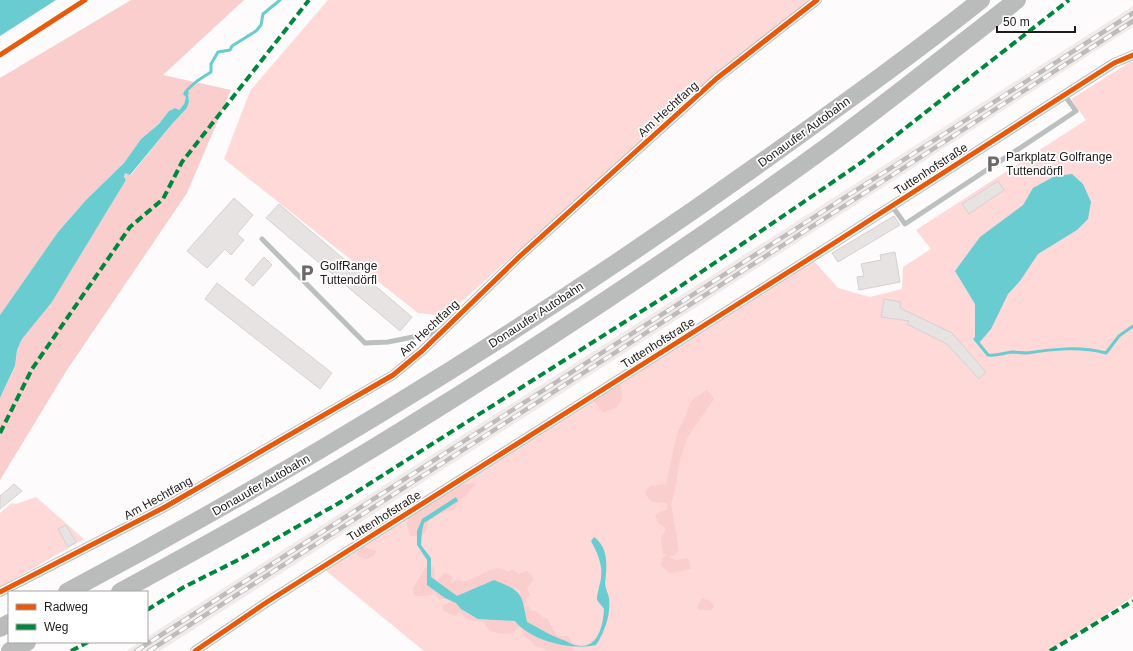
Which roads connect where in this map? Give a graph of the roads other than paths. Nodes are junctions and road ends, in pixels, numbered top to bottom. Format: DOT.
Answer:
graph roads {
  1 [pos="817,0"];
  2 [pos="981,0"];
  3 [pos="1016,0"];
  4 [pos="1133,54"];
  5 [pos="1065,96"];
  6 [pos="892,206"];
  7 [pos="262,239"];
  8 [pos="442,331"];
  9 [pos="69,591"];
  10 [pos="122,591"];
  11 [pos="0,592"];
  12 [pos="25,643"];
  13 [pos="10,651"];
  14 [pos="195,651"];
  1 -- 8 [label="street, Am Hechtfang"];
  2 -- 9 [label="highway, Donauufer Autobahn"];
  3 -- 10 [label="highway, Donauufer Autobahn"];
  4 -- 5 [label="street, Tuttenhofstraße"];
  5 -- 6 [label="street, Tuttenhofstraße"];
  5 -- 6 [label="lane"];
  6 -- 14 [label="street, Tuttenhofstraße"];
  7 -- 8 [label="lane"];
  8 -- 11 [label="street, Am Hechtfang"];
  12 -- 13 [label="highway"];
}
